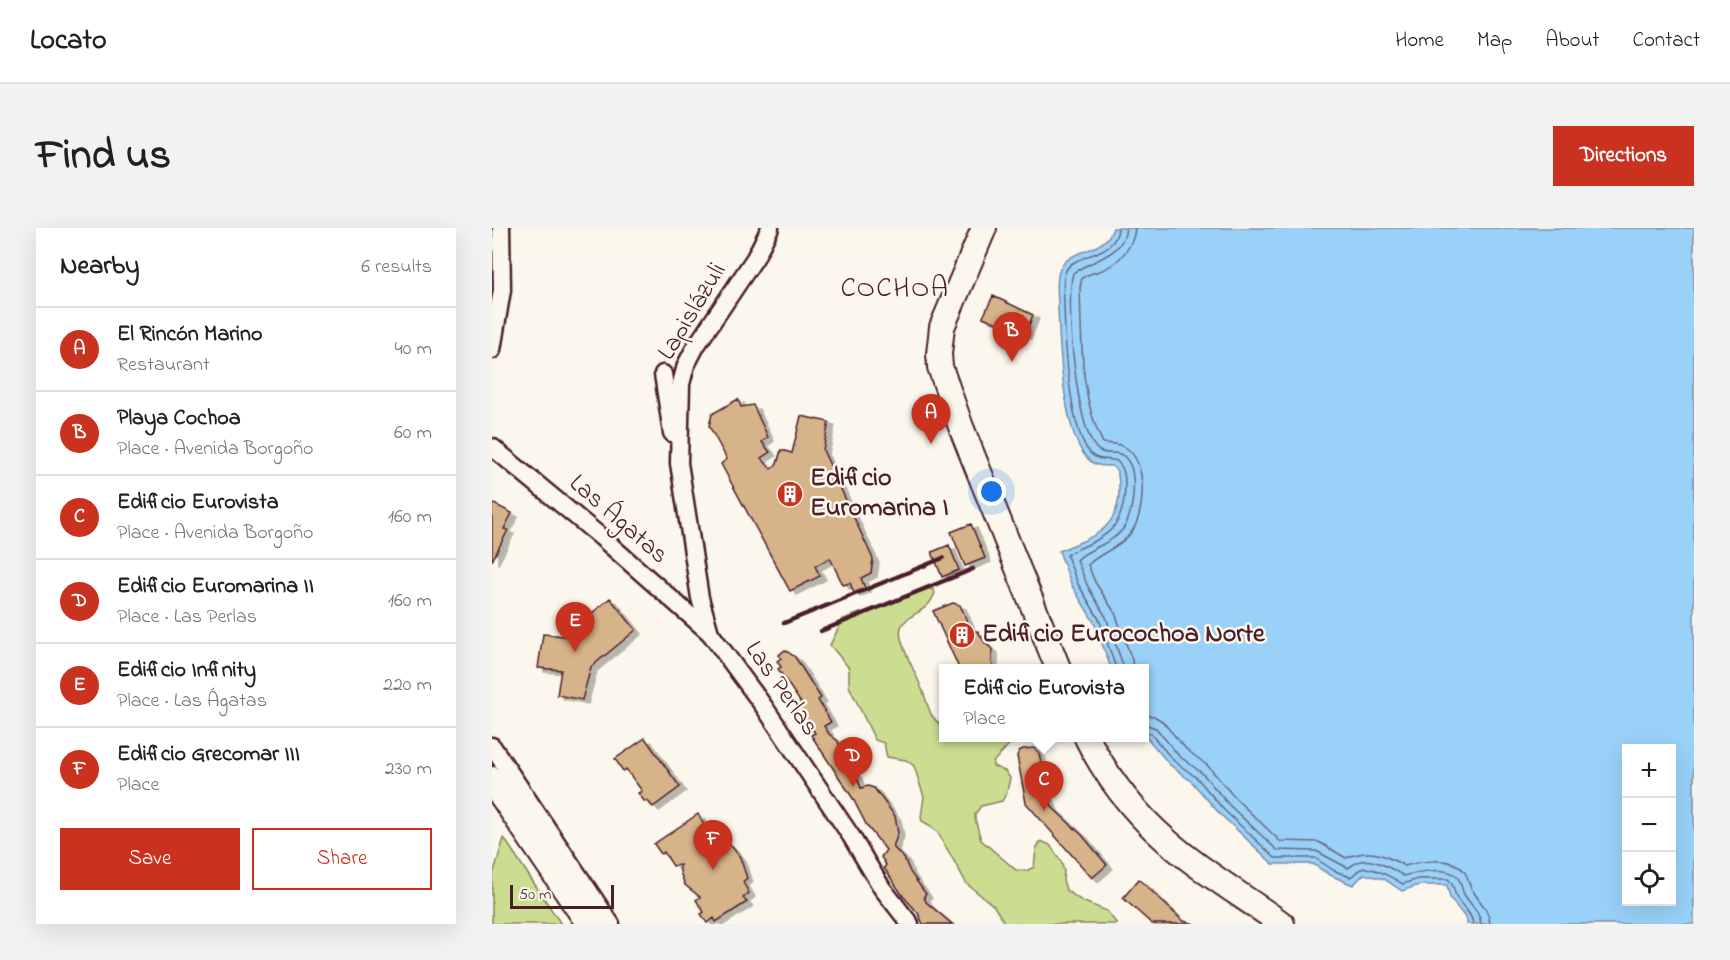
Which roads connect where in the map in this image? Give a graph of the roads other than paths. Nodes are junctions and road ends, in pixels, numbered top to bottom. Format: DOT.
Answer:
graph roads {
  1 [pos="501,228"];
  2 [pos="770,228"];
  3 [pos="984,228"];
  4 [pos="492,350"];
  5 [pos="663,374"];
  6 [pos="492,447"];
  7 [pos="679,463"];
  8 [pos="710,633"];
  9 [pos="1056,664"];
  10 [pos="1089,742"];
  11 [pos="492,746"];
  12 [pos="492,780"];
  13 [pos="492,809"];
  14 [pos="558,877"];
  15 [pos="569,924"];
  16 [pos="590,924"];
  17 [pos="611,924"];
  18 [pos="910,924"];
  19 [pos="1282,924"];
  1 -- 4 [label="street"];
  2 -- 7 [label="street, Lapislázuli"];
  3 -- 9 [label="main road"];
  5 -- 7 [label="street, Lapislázuli"];
  6 -- 8 [label="street, Las Ágatas"];
  7 -- 8 [label="street, Lapislázuli"];
  8 -- 18 [label="street, Las Perlas"];
  10 -- 19 [label="main road"];
  11 -- 14 [label="street"];
  12 -- 14 [label="main road"];
  13 -- 14 [label="main road"];
  14 -- 15 [label="main road"];
  14 -- 16 [label="main road"];
  14 -- 17 [label="street"];
}
